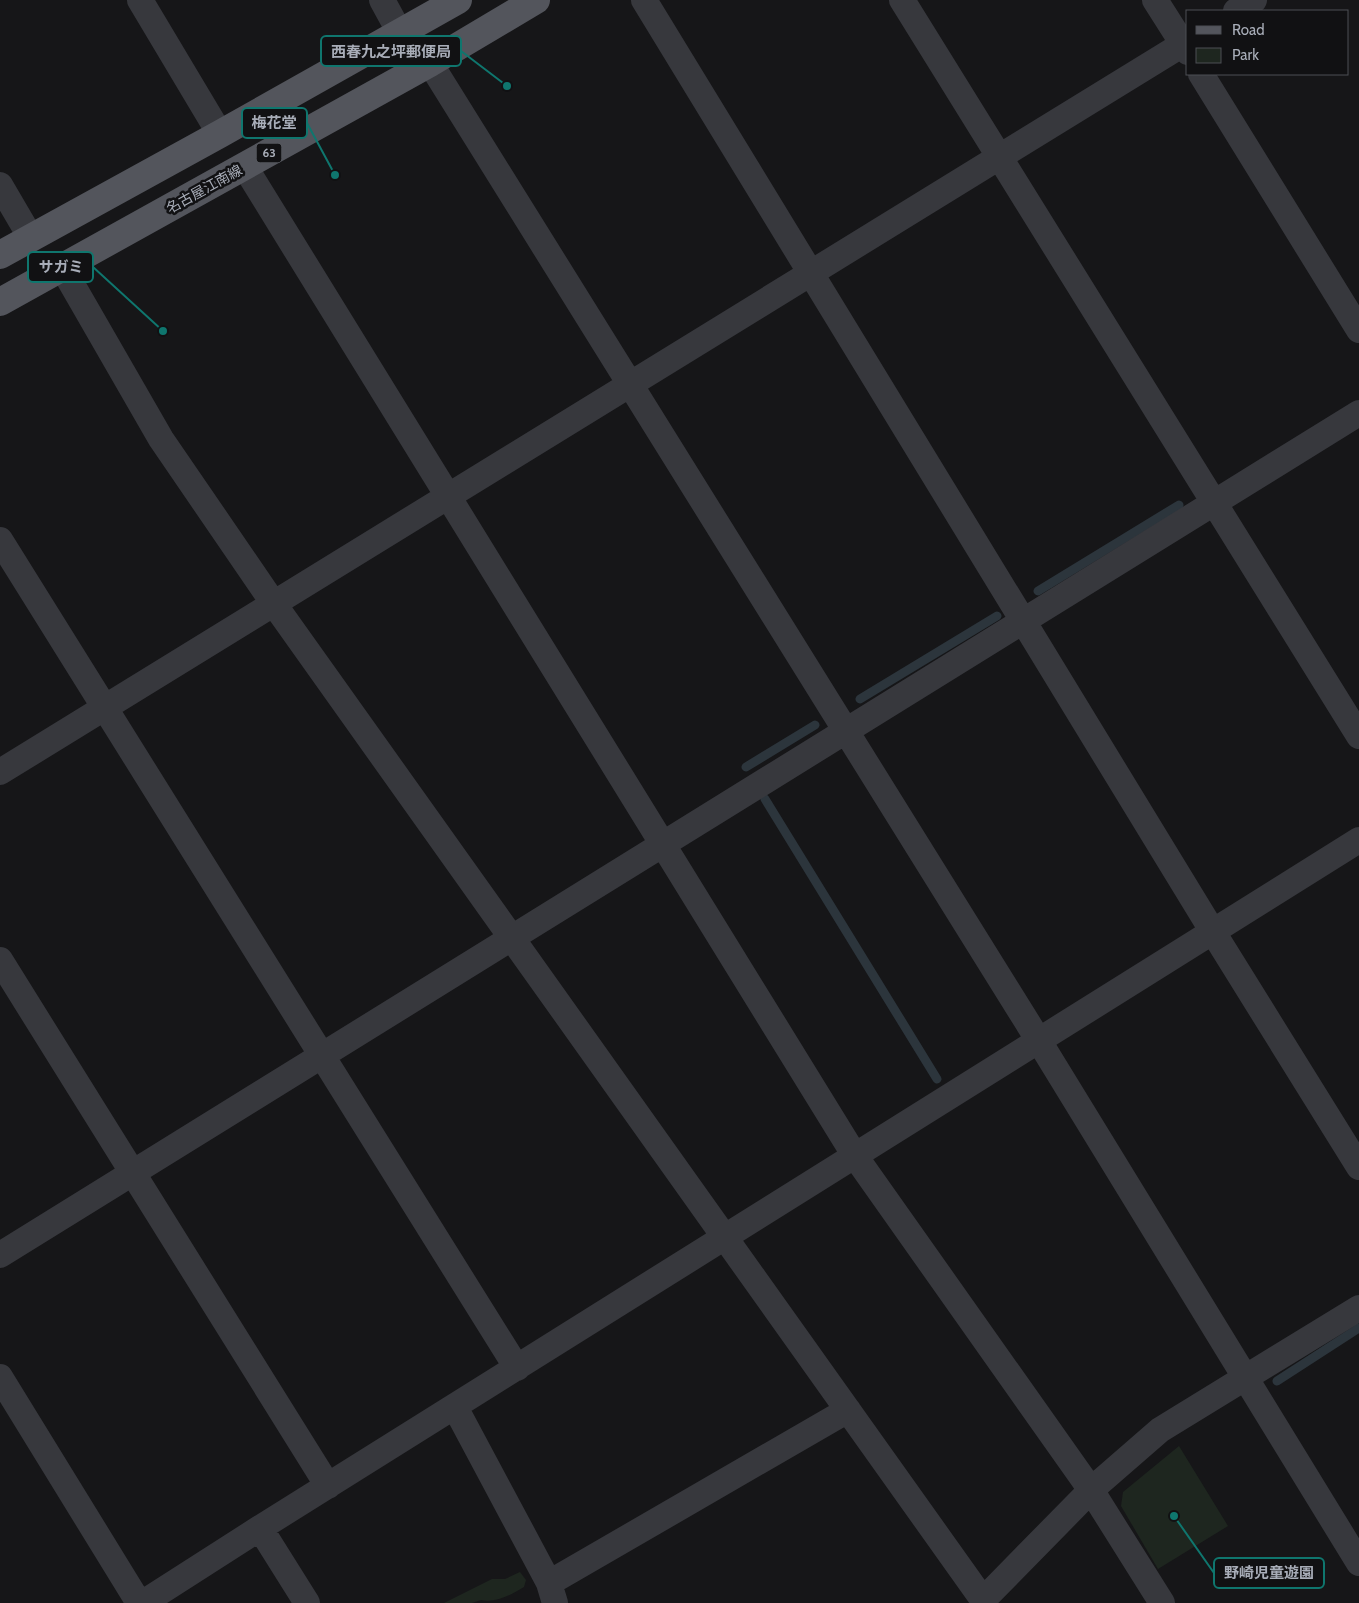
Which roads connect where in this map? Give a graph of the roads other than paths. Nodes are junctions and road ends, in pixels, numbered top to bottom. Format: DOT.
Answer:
graph roads {
  1 [pos="140,0"];
  2 [pos="382,0"];
  3 [pos="458,0"];
  4 [pos="536,0"];
  5 [pos="644,0"];
  6 [pos="902,0"];
  7 [pos="1156,0"];
  8 [pos="1254,0"];
  9 [pos="1238,10"];
  10 [pos="400,33"];
  11 [pos="1186,46"];
  12 [pos="430,63"];
  13 [pos="1202,75"];
  14 [pos="220,134"];
  15 [pos="999,157"];
  16 [pos="245,166"];
  17 [pos="0,185"];
  18 [pos="31,238"];
  19 [pos="0,255"];
  20 [pos="62,267"];
  21 [pos="811,273"];
  22 [pos="0,302"];
  23 [pos="1359,330"];
  24 [pos="630,384"];
  25 [pos="1359,413"];
  26 [pos="449,497"];
  27 [pos="1214,503"];
  28 [pos="0,540"];
  29 [pos="274,604"];
  30 [pos="1023,621"];
  31 [pos="104,707"];
  32 [pos="846,731"];
  33 [pos="1359,736"];
  34 [pos="0,772"];
  35 [pos="1359,840"];
  36 [pos="662,844"];
  37 [pos="1213,932"];
  38 [pos="512,938"];
  39 [pos="0,960"];
  40 [pos="1039,1041"];
  41 [pos="322,1055"];
  42 [pos="854,1156"];
  43 [pos="1359,1167"];
  44 [pos="132,1173"];
  45 [pos="725,1238"];
  46 [pos="0,1254"];
  47 [pos="1359,1308"];
  48 [pos="517,1368"];
  49 [pos="0,1377"];
  50 [pos="1245,1378"];
  51 [pos="455,1406"];
  52 [pos="848,1410"];
  53 [pos="328,1486"];
  54 [pos="1091,1490"];
  55 [pos="260,1528"];
  56 [pos="1359,1563"];
  57 [pos="552,1593"];
  58 [pos="983,1601"];
  59 [pos="139,1603"];
  60 [pos="143,1603"];
  61 [pos="307,1603"];
  62 [pos="1162,1603"];
  1 -- 14 [label="street"];
  2 -- 10 [label="street"];
  3 -- 10 [label="main road"];
  4 -- 12 [label="main road, 名古屋江南線 / 63"];
  5 -- 21 [label="street"];
  6 -- 15 [label="street"];
  7 -- 11 [label="street"];
  8 -- 9 [label="street"];
  10 -- 12 [label="street"];
  10 -- 14 [label="main road"];
  11 -- 15 [label="street"];
  12 -- 16 [label="main road, 名古屋江南線 / 63"];
  12 -- 24 [label="street"];
  13 -- 23 [label="street"];
  14 -- 18 [label="main road"];
  15 -- 21 [label="street"];
  15 -- 27 [label="street"];
  16 -- 20 [label="main road, 名古屋江南線 / 63"];
  16 -- 26 [label="street"];
  17 -- 18 [label="street"];
  18 -- 19 [label="main road"];
  20 -- 22 [label="main road, 名古屋江南線 / 63"];
  20 -- 29 [label="street"];
  21 -- 24 [label="street"];
  21 -- 30 [label="street"];
  24 -- 26 [label="street"];
  24 -- 32 [label="street"];
  25 -- 27 [label="street"];
  26 -- 29 [label="street"];
  26 -- 36 [label="street"];
  27 -- 30 [label="street"];
  27 -- 33 [label="street"];
  28 -- 31 [label="street"];
  29 -- 31 [label="street"];
  29 -- 38 [label="street"];
  30 -- 32 [label="street"];
  30 -- 37 [label="street"];
  31 -- 34 [label="street"];
  31 -- 41 [label="street"];
  32 -- 36 [label="street"];
  32 -- 40 [label="street"];
  35 -- 37 [label="street"];
  36 -- 38 [label="street"];
  36 -- 42 [label="street"];
  37 -- 40 [label="street"];
  37 -- 43 [label="street"];
  38 -- 41 [label="street"];
  38 -- 45 [label="street"];
  39 -- 44 [label="street"];
  40 -- 42 [label="street"];
  40 -- 50 [label="street"];
  41 -- 44 [label="street"];
  41 -- 48 [label="street"];
  42 -- 45 [label="street"];
  42 -- 54 [label="street"];
  44 -- 46 [label="street"];
  44 -- 53 [label="street"];
  45 -- 48 [label="street"];
  45 -- 52 [label="street"];
  47 -- 50 [label="street"];
  48 -- 51 [label="street"];
  49 -- 59 [label="street"];
  50 -- 54 [label="street"];
  50 -- 56 [label="street"];
  51 -- 53 [label="street"];
  51 -- 57 [label="street"];
  52 -- 57 [label="street"];
  52 -- 58 [label="street"];
  53 -- 55 [label="street"];
  54 -- 58 [label="street"];
  54 -- 62 [label="street"];
  55 -- 60 [label="street"];
  55 -- 61 [label="street"];
}
